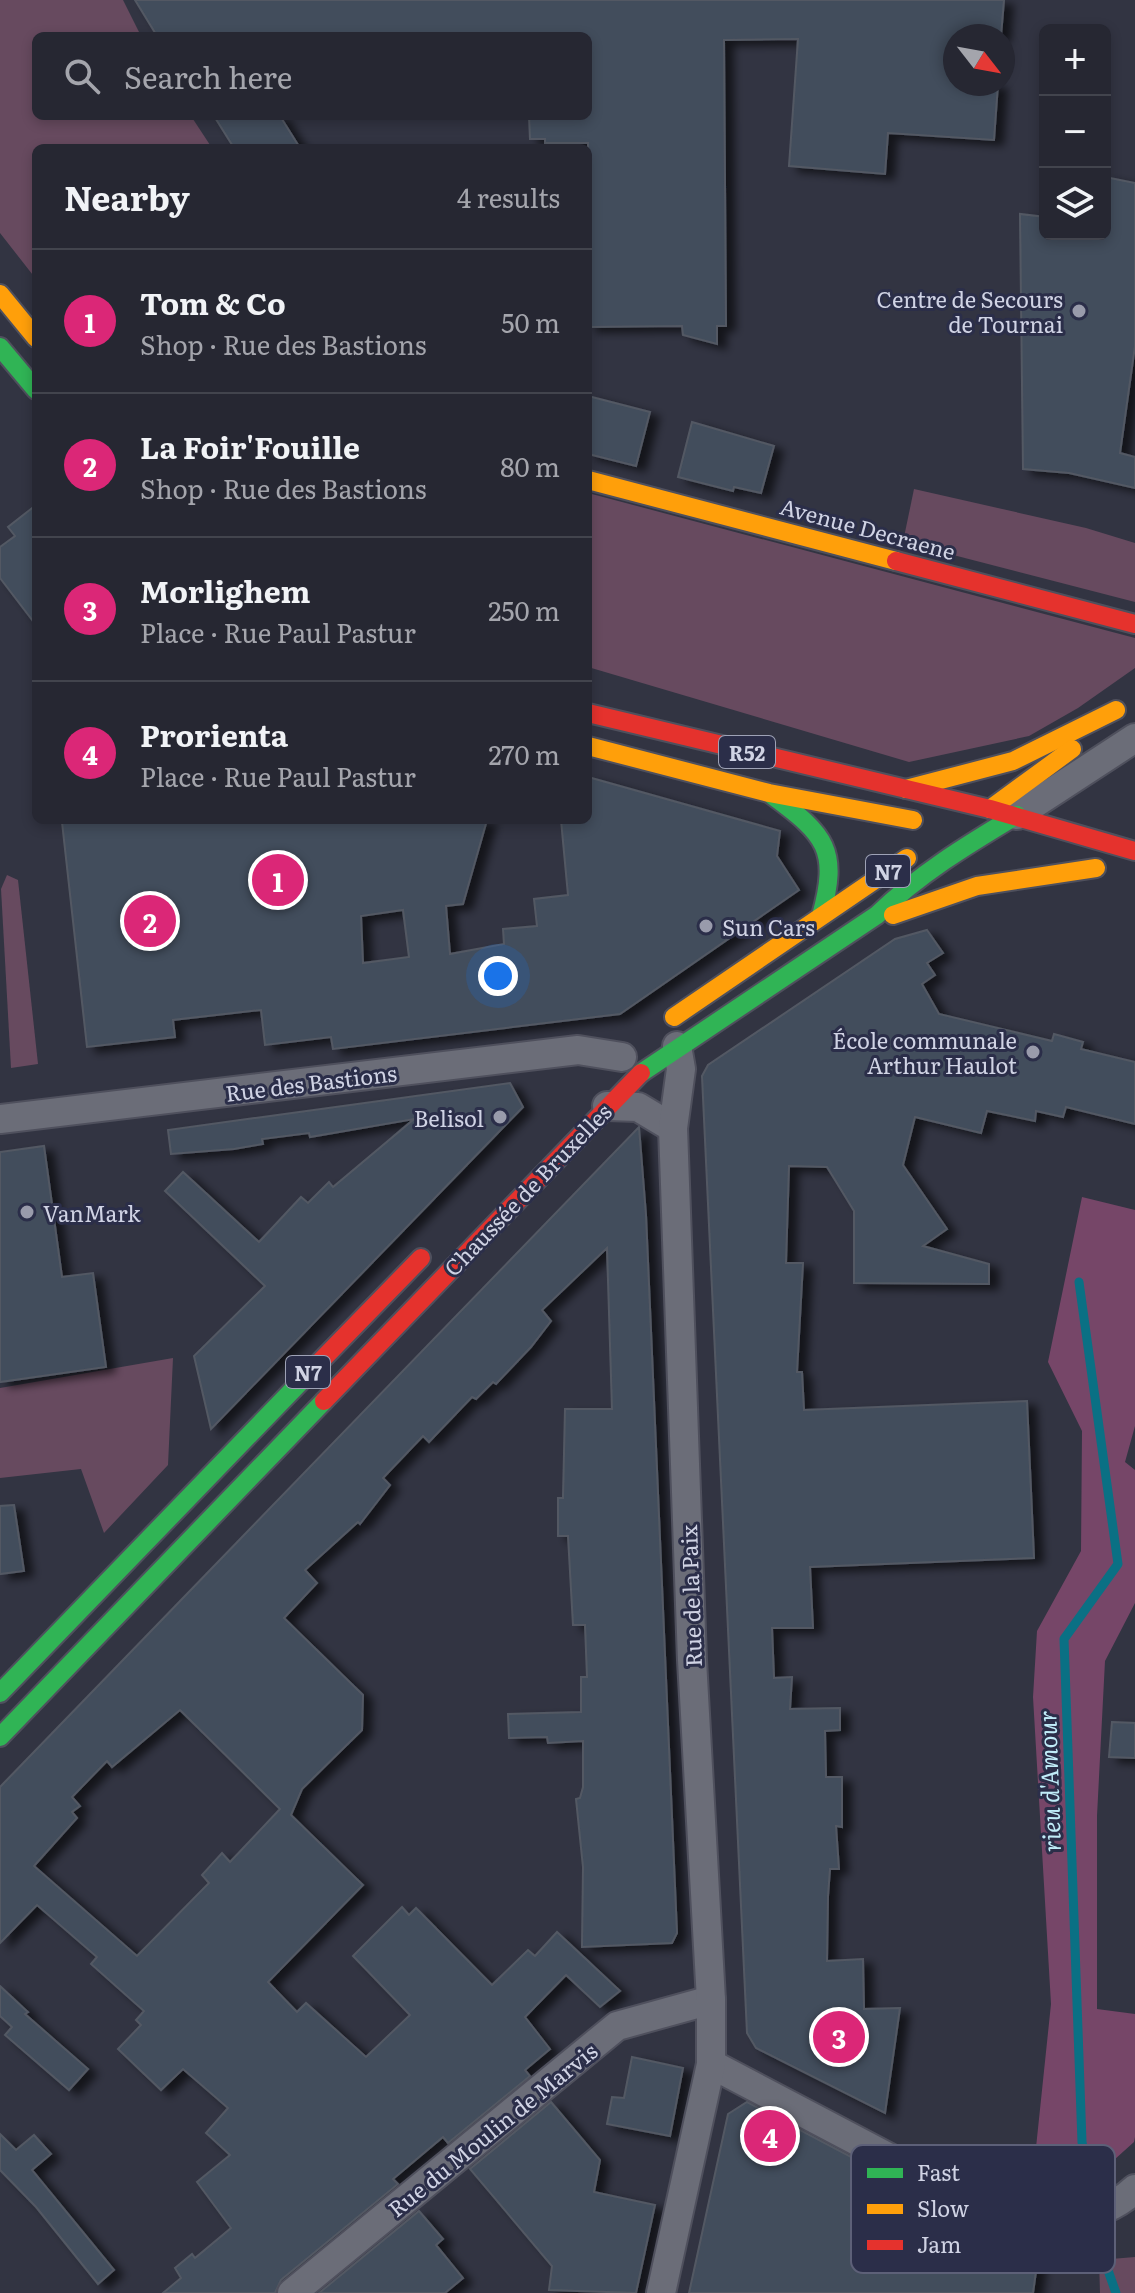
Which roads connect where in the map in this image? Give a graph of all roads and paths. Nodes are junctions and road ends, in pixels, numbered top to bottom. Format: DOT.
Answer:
graph roads {
  1 [pos="0,294"];
  2 [pos="32,333"];
  3 [pos="0,347"];
  4 [pos="32,385"];
  5 [pos="592,481"];
  6 [pos="1135,624"];
  7 [pos="1135,701"];
  8 [pos="1116,710"];
  9 [pos="592,714"];
  10 [pos="1135,738"];
  11 [pos="592,747"];
  12 [pos="906,789"];
  13 [pos="769,793"];
  14 [pos="1005,822"];
  15 [pos="931,824"];
  16 [pos="983,835"];
  17 [pos="918,851"];
  18 [pos="1135,851"];
  19 [pos="1051,854"];
  20 [pos="877,915"];
  21 [pos="821,916"];
  22 [pos="667,1037"];
  23 [pos="619,1060"];
  24 [pos="607,1106"];
  25 [pos="0,1119"];
  26 [pos="673,1128"];
  27 [pos="430,1249"];
  28 [pos="0,1693"];
  29 [pos="0,1737"];
  30 [pos="711,2000"];
  31 [pos="711,2064"];
  32 [pos="865,2145"];
  33 [pos="1135,2189"];
  34 [pos="1115,2201"];
  35 [pos="292,2293"];
  36 [pos="661,2293"];
  1 -- 2 [label="main road"];
  3 -- 4 [label="main road"];
  5 -- 6 [label="main road, Avenue Decraene"];
  7 -- 8 [label="main road, Chaussée de Bruxelles"];
  8 -- 12 [label="main road"];
  8 -- 14 [label="main road, Chaussée de Bruxelles"];
  9 -- 12 [label="main road, R52"];
  10 -- 14 [label="street, Chaussée de Bruxelles"];
  11 -- 13 [label="main road, R52"];
  12 -- 14 [label="main road, R52"];
  13 -- 15 [label="main road, R52"];
  13 -- 21 [label="main road"];
  14 -- 16 [label="main road, R52"];
  14 -- 16 [label="main road, Chaussée de Bruxelles / N7"];
  14 -- 16 [label="main road, Chaussée de Bruxelles / R52"];
  14 -- 18 [label="main road, R52"];
  16 -- 20 [label="main road, Chaussée de Bruxelles / N7"];
  17 -- 21 [label="main road, Chaussée de Bruxelles / N7"];
  19 -- 20 [label="main road"];
  20 -- 22 [label="main road, Chaussée de Bruxelles / N7"];
  21 -- 22 [label="main road, Chaussée de Bruxelles / N7"];
  22 -- 24 [label="main road, Chaussée de Bruxelles / N7"];
  22 -- 26 [label="street, Rue de la Paix"];
  23 -- 25 [label="street, Rue des Bastions"];
  24 -- 26 [label="street"];
  24 -- 29 [label="main road, Chaussée de Bruxelles / N7"];
  26 -- 30 [label="street, Rue de la Paix"];
  27 -- 28 [label="main road, Chaussée de Bruxelles / N7"];
  30 -- 31 [label="street, Rue de la Paix"];
  30 -- 35 [label="street, Rue du Moulin de Marvis"];
  31 -- 32 [label="street"];
  31 -- 36 [label="street, Rue de la Paix"];
  33 -- 34 [label="street"];
}
